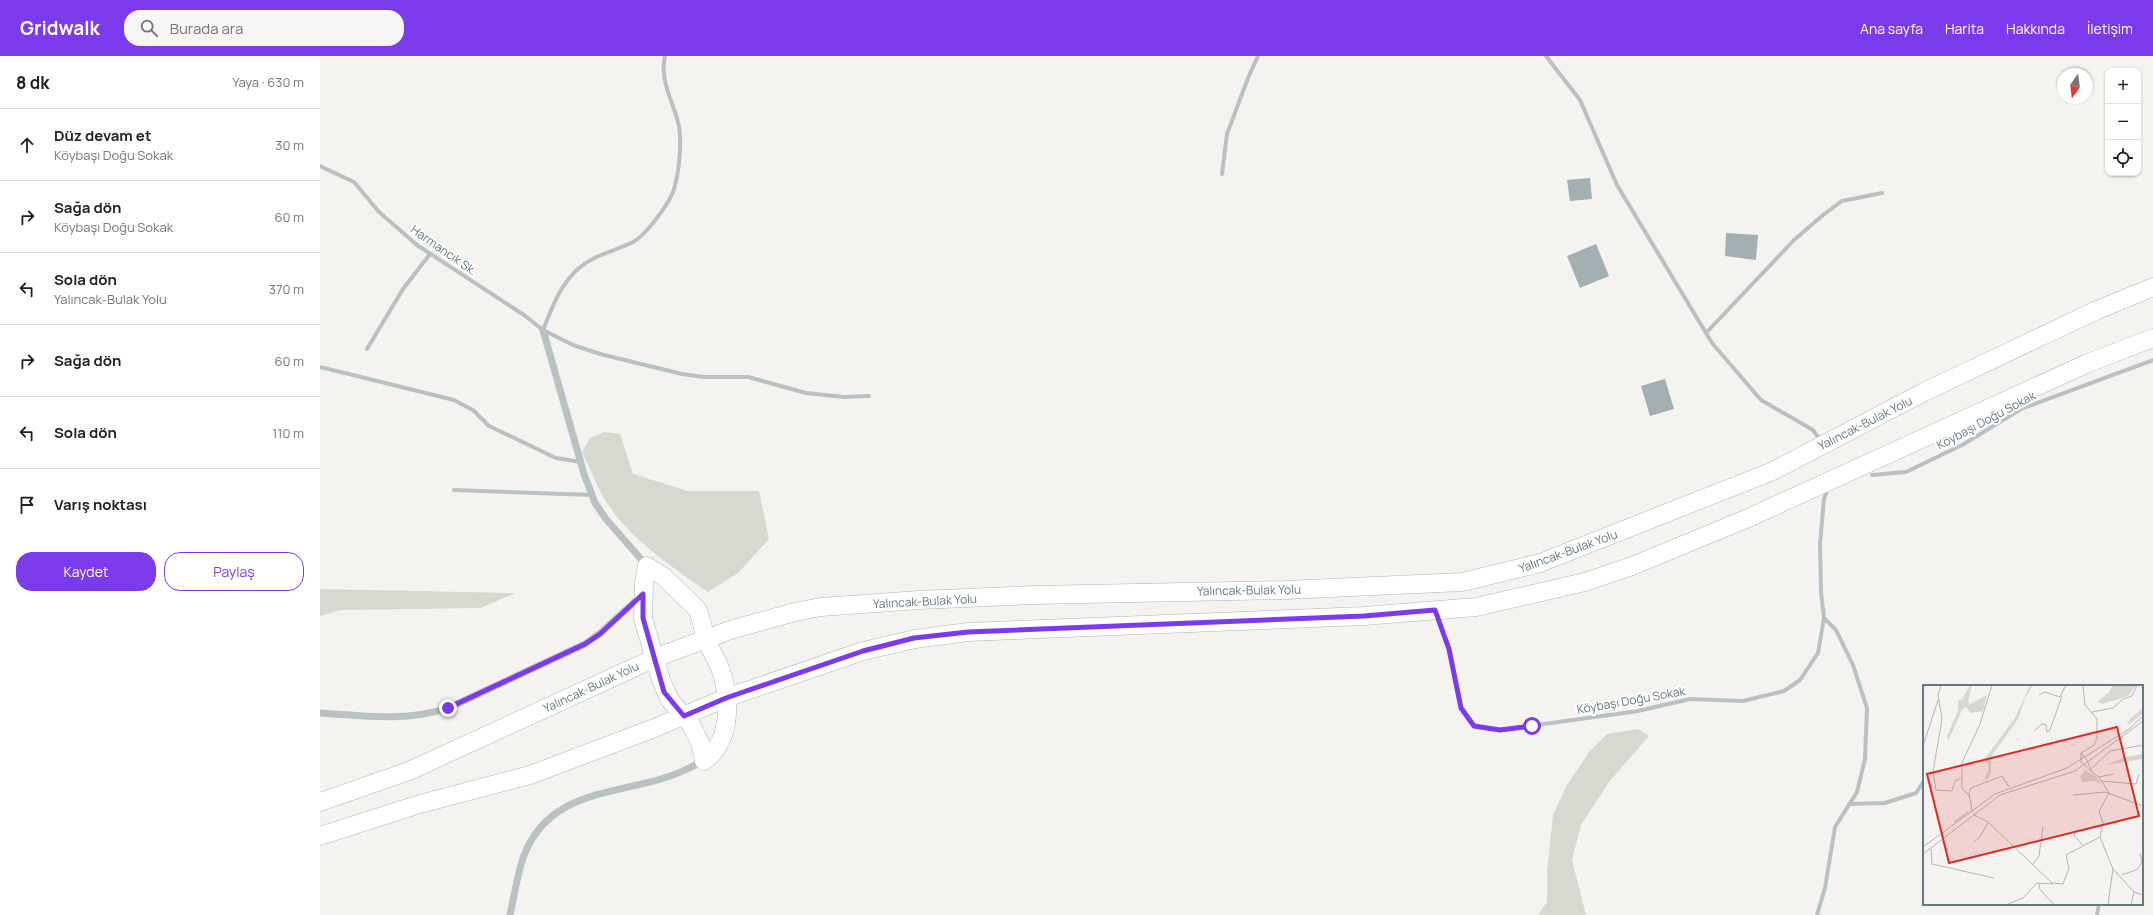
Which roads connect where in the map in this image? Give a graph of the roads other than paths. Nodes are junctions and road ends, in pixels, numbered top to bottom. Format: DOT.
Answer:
graph roads {
  1 [pos="665,56"];
  2 [pos="1258,56"];
  3 [pos="1546,56"];
  4 [pos="320,166"];
  5 [pos="1222,174"];
  6 [pos="1882,193"];
  7 [pos="430,254"];
  8 [pos="2153,287"];
  9 [pos="543,330"];
  10 [pos="1706,333"];
  11 [pos="2153,338"];
  12 [pos="367,349"];
  13 [pos="2153,360"];
  14 [pos="320,367"];
  15 [pos="869,396"];
  16 [pos="1824,444"];
  17 [pos="581,462"];
  18 [pos="1872,476"];
  19 [pos="1830,480"];
  20 [pos="454,490"];
  21 [pos="592,495"];
  22 [pos="647,566"];
  23 [pos="643,594"];
  24 [pos="1435,610"];
  25 [pos="1824,618"];
  26 [pos="706,638"];
  27 [pos="655,658"];
  28 [pos="726,698"];
  29 [pos="320,713"];
  30 [pos="684,716"];
  31 [pos="704,761"];
  32 [pos="1923,782"];
  33 [pos="320,802"];
  34 [pos="1849,804"];
  35 [pos="320,836"];
  36 [pos="2099,905"];
  37 [pos="510,915"];
  38 [pos="1817,915"];
  39 [pos="2097,915"];
  1 -- 9 [label="street"];
  2 -- 5 [label="street"];
  3 -- 10 [label="street"];
  4 -- 7 [label="street, Harmancık Sk."];
  6 -- 10 [label="street"];
  7 -- 9 [label="street, Harmancık Sk."];
  7 -- 12 [label="street"];
  8 -- 16 [label="main road, Yalıncak-Bulak Yolu"];
  9 -- 15 [label="street, Harmancık Sk."];
  9 -- 17 [label="street"];
  10 -- 16 [label="street"];
  11 -- 19 [label="main road"];
  13 -- 18 [label="street, Köybaşı Doğu Sokak"];
  14 -- 17 [label="street"];
  16 -- 26 [label="main road, Yalıncak-Bulak Yolu"];
  17 -- 21 [label="street"];
  19 -- 24 [label="main road"];
  19 -- 25 [label="street, Köybaşı Doğu Sokak"];
  20 -- 21 [label="street"];
  21 -- 22 [label="street"];
  22 -- 23 [label="main road"];
  22 -- 26 [label="main road"];
  23 -- 27 [label="main road"];
  23 -- 29 [label="street"];
  24 -- 25 [label="street, Köybaşı Doğu Sokak"];
  24 -- 28 [label="main road"];
  25 -- 34 [label="street"];
  26 -- 27 [label="main road, Yalıncak-Bulak Yolu"];
  26 -- 28 [label="main road"];
  27 -- 30 [label="main road"];
  27 -- 33 [label="main road, Yalıncak-Bulak Yolu"];
  28 -- 30 [label="main road"];
  28 -- 31 [label="main road"];
  30 -- 31 [label="main road"];
  30 -- 35 [label="main road"];
  31 -- 37 [label="street"];
  32 -- 34 [label="street"];
  34 -- 38 [label="street"];
  36 -- 39 [label="street"];
}
